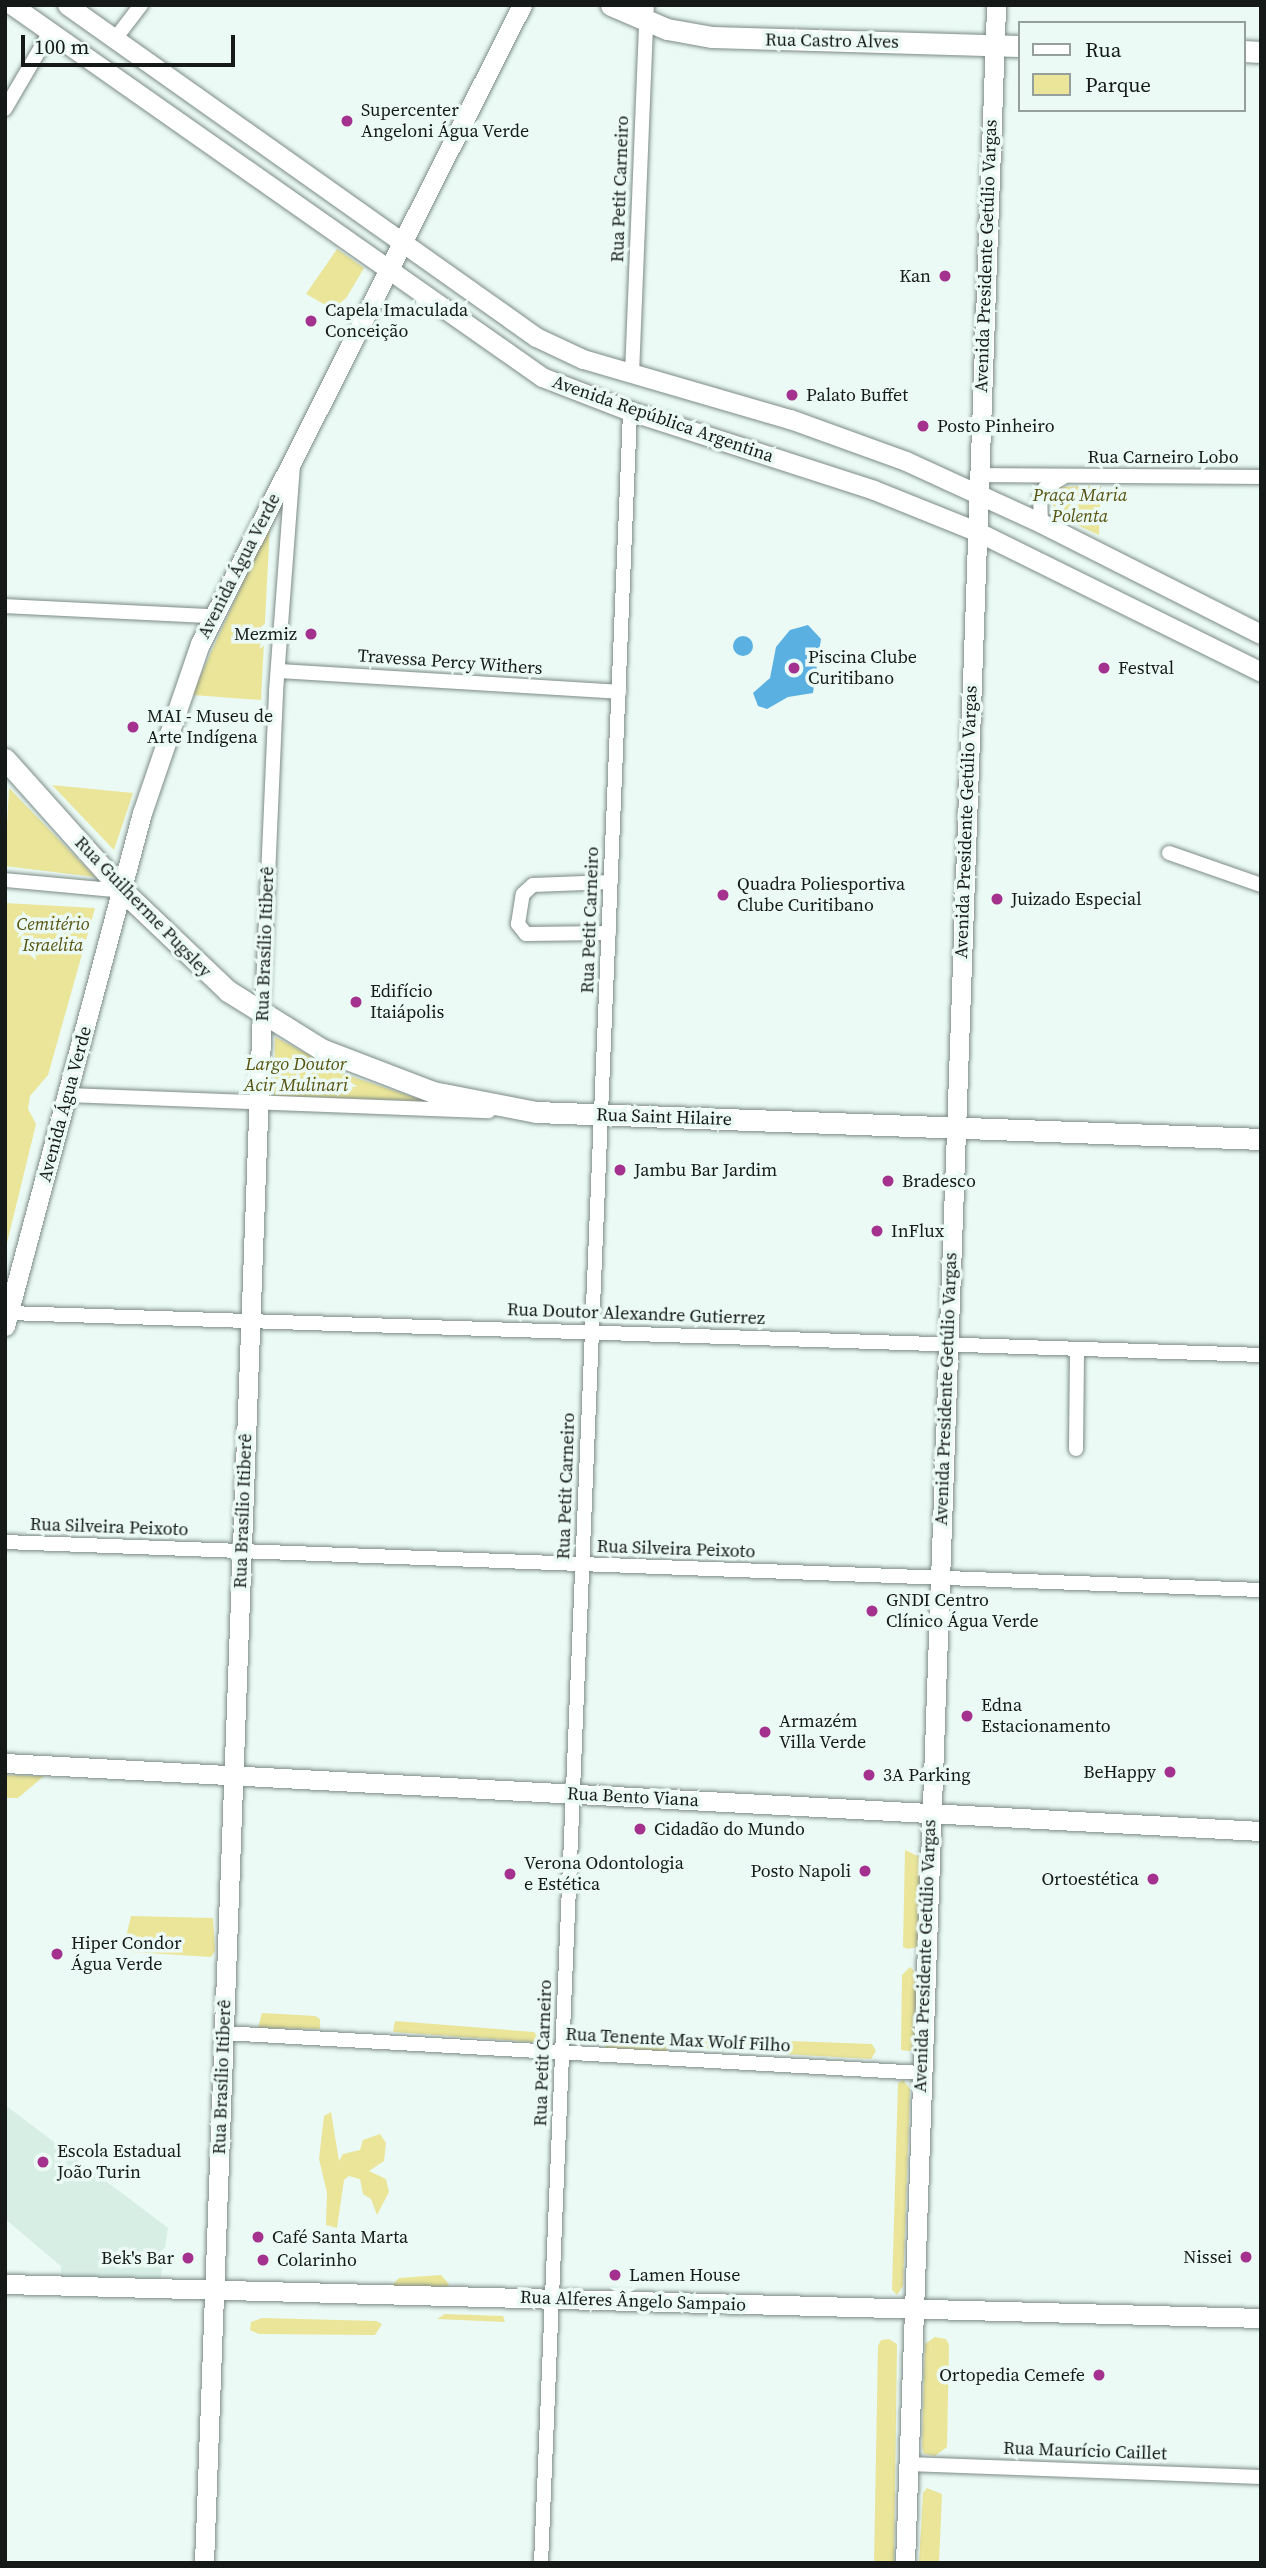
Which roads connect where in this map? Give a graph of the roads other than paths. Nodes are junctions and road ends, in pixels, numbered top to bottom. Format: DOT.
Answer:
graph roads {
  1 [pos="12,5"];
  2 [pos="67,5"];
  3 [pos="141,5"];
  4 [pos="522,5"];
  5 [pos="611,5"];
  6 [pos="996,5"];
  7 [pos="647,14"];
  8 [pos="50,32"];
  9 [pos="115,39"];
  10 [pos="994,45"];
  11 [pos="1018,46"];
  12 [pos="5,110"];
  13 [pos="401,240"];
  14 [pos="386,270"];
  15 [pos="632,374"];
  16 [pos="630,411"];
  17 [pos="294,459"];
  18 [pos="1066,475"];
  19 [pos="1261,477"];
  20 [pos="978,485"];
  21 [pos="1041,523"];
  22 [pos="976,531"];
  23 [pos="5,606"];
  24 [pos="211,616"];
  25 [pos="1261,634"];
  26 [pos="278,671"];
  27 [pos="1261,672"];
  28 [pos="619,692"];
  29 [pos="5,759"];
  30 [pos="1169,853"];
  31 [pos="5,880"];
  32 [pos="611,882"];
  33 [pos="1261,885"];
  34 [pos="123,891"];
  35 [pos="609,933"];
  36 [pos="261,1014"];
  37 [pos="68,1095"];
  38 [pos="258,1102"];
  39 [pos="536,1112"];
  40 [pos="601,1115"];
  41 [pos="955,1128"];
  42 [pos="1261,1139"];
  43 [pos="7,1319"];
  44 [pos="250,1321"];
  45 [pos="592,1332"];
  46 [pos="947,1344"];
  47 [pos="1077,1349"];
  48 [pos="1261,1355"];
  49 [pos="1076,1449"];
  50 [pos="5,1542"];
  51 [pos="242,1551"];
  52 [pos="582,1564"];
  53 [pos="939,1578"];
  54 [pos="1261,1590"];
  55 [pos="5,1763"];
  56 [pos="233,1776"];
  57 [pos="573,1794"];
  58 [pos="931,1813"];
  59 [pos="1261,1831"];
  60 [pos="224,2033"];
  61 [pos="562,2053"];
  62 [pos="921,2073"];
  63 [pos="5,2284"];
  64 [pos="214,2290"];
  65 [pos="552,2299"];
  66 [pos="914,2309"];
  67 [pos="1261,2318"];
  68 [pos="908,2464"];
  69 [pos="1261,2477"];
  70 [pos="204,2563"];
  71 [pos="541,2563"];
  72 [pos="905,2563"];
  1 -- 8 [label="main road, Avenida República Argentina"];
  2 -- 9 [label="main road, Avenida República Argentina"];
  3 -- 9 [label="street"];
  4 -- 13 [label="main road, Avenida Água Verde"];
  5 -- 7 [label="main road, Rua Castro Alves"];
  6 -- 10 [label="main road, Avenida Presidente Getúlio Vargas"];
  7 -- 10 [label="main road, Rua Castro Alves"];
  7 -- 15 [label="street, Rua Petit Carneiro"];
  8 -- 12 [label="street"];
  8 -- 14 [label="main road, Avenida República Argentina"];
  9 -- 13 [label="main road, Avenida República Argentina"];
  10 -- 11 [label="main road, Rua Castro Alves"];
  10 -- 20 [label="main road, Avenida Presidente Getúlio Vargas"];
  13 -- 14 [label="main road, Avenida Água Verde"];
  13 -- 15 [label="main road, Avenida República Argentina"];
  14 -- 16 [label="main road, Avenida República Argentina"];
  14 -- 17 [label="main road, Avenida Água Verde"];
  15 -- 20 [label="main road, Avenida República Argentina"];
  16 -- 22 [label="main road, Avenida República Argentina"];
  16 -- 28 [label="street, Rua Petit Carneiro"];
  17 -- 24 [label="main road, Avenida Água Verde"];
  17 -- 26 [label="street, Rua Brasílio Itiberê"];
  18 -- 19 [label="street, Rua Carneiro Lobo"];
  18 -- 20 [label="street, Rua Carneiro Lobo"];
  18 -- 21 [label="street, Rua Carneiro Lobo"];
  20 -- 21 [label="main road, Avenida República Argentina"];
  20 -- 22 [label="main road, Avenida Presidente Getúlio Vargas"];
  21 -- 25 [label="main road, Avenida República Argentina"];
  22 -- 27 [label="main road, Avenida República Argentina"];
  22 -- 41 [label="main road, Avenida Presidente Getúlio Vargas"];
  23 -- 24 [label="street"];
  24 -- 34 [label="main road, Avenida Água Verde"];
  26 -- 28 [label="street, Travessa Percy Withers"];
  26 -- 36 [label="street, Rua Brasílio Itiberê"];
  28 -- 32 [label="street, Rua Petit Carneiro"];
  29 -- 34 [label="main road, Rua Guilherme Pugsley"];
  30 -- 33 [label="street"];
  31 -- 34 [label="street"];
  32 -- 35 [label="street, Rua Petit Carneiro"];
  32 -- 35 [label="street"];
  34 -- 36 [label="main road, Rua Guilherme Pugsley"];
  34 -- 37 [label="main road, Avenida Água Verde"];
  35 -- 40 [label="street, Rua Petit Carneiro"];
  36 -- 38 [label="main road, Rua Brasílio Itiberê"];
  36 -- 39 [label="main road, Rua Guilherme Pugsley"];
  37 -- 38 [label="street, Rua Saint Hilaire"];
  37 -- 43 [label="main road, Avenida Água Verde"];
  38 -- 39 [label="street, Rua Saint Hilaire"];
  38 -- 44 [label="main road, Rua Brasílio Itiberê"];
  39 -- 40 [label="main road, Rua Saint Hilaire"];
  40 -- 41 [label="main road, Rua Saint Hilaire"];
  40 -- 45 [label="street, Rua Petit Carneiro"];
  41 -- 42 [label="main road, Rua Saint Hilaire"];
  41 -- 46 [label="main road, Avenida Presidente Getúlio Vargas"];
  43 -- 44 [label="street, Rua Doutor Alexandre Gutierrez"];
  44 -- 45 [label="street, Rua Doutor Alexandre Gutierrez"];
  44 -- 51 [label="main road, Rua Brasílio Itiberê"];
  45 -- 46 [label="street, Rua Doutor Alexandre Gutierrez"];
  45 -- 52 [label="street, Rua Petit Carneiro"];
  46 -- 47 [label="street, Rua Doutor Alexandre Gutierrez"];
  46 -- 53 [label="main road, Avenida Presidente Getúlio Vargas"];
  47 -- 48 [label="street, Rua Doutor Alexandre Gutierrez"];
  47 -- 49 [label="street"];
  50 -- 51 [label="street, Rua Silveira Peixoto"];
  51 -- 52 [label="street, Rua Silveira Peixoto"];
  51 -- 56 [label="main road, Rua Brasílio Itiberê"];
  52 -- 53 [label="street, Rua Silveira Peixoto"];
  52 -- 57 [label="street, Rua Petit Carneiro"];
  53 -- 54 [label="street, Rua Silveira Peixoto"];
  53 -- 58 [label="main road, Avenida Presidente Getúlio Vargas"];
  55 -- 56 [label="main road, Rua Bento Viana"];
  56 -- 57 [label="main road, Rua Bento Viana"];
  56 -- 60 [label="main road, Rua Brasílio Itiberê"];
  57 -- 58 [label="main road, Rua Bento Viana"];
  57 -- 61 [label="street, Rua Petit Carneiro"];
  58 -- 59 [label="main road, Rua Bento Viana"];
  58 -- 62 [label="main road, Avenida Presidente Getúlio Vargas"];
  60 -- 61 [label="street, Rua Tenente Max Wolf Filho"];
  60 -- 64 [label="main road, Rua Brasílio Itiberê"];
  61 -- 62 [label="street, Rua Tenente Max Wolf Filho"];
  61 -- 65 [label="street, Rua Petit Carneiro"];
  62 -- 66 [label="main road, Avenida Presidente Getúlio Vargas"];
  63 -- 64 [label="main road, Rua Alferes Ângelo Sampaio"];
  64 -- 65 [label="main road, Rua Alferes Ângelo Sampaio"];
  64 -- 70 [label="main road, Rua Brasílio Itiberê"];
  65 -- 66 [label="main road, Rua Alferes Ângelo Sampaio"];
  65 -- 71 [label="street, Rua Petit Carneiro"];
  66 -- 67 [label="main road, Rua Alferes Ângelo Sampaio"];
  66 -- 68 [label="main road, Avenida Presidente Getúlio Vargas"];
  68 -- 69 [label="street, Rua Maurício Caillet"];
  68 -- 72 [label="main road, Avenida Presidente Getúlio Vargas"];
}
